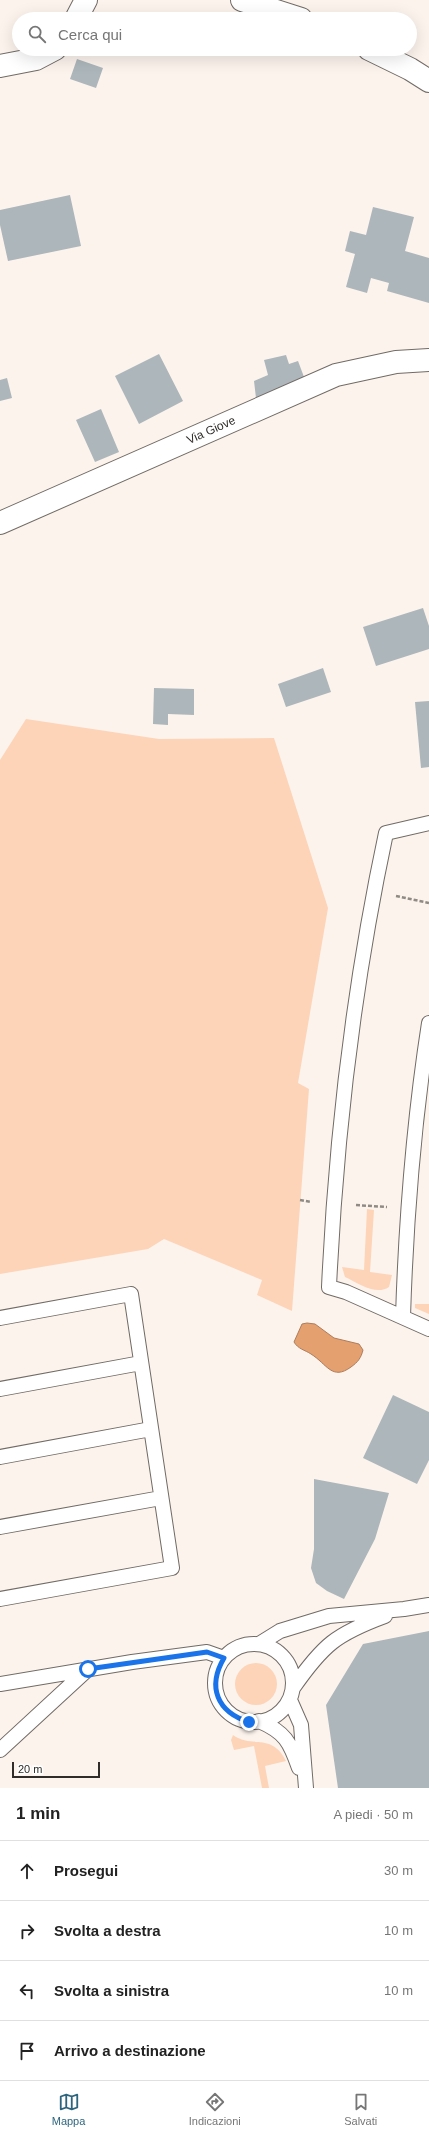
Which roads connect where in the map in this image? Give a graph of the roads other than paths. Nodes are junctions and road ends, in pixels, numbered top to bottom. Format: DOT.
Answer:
graph roads {
  1 [pos="86,0"];
  2 [pos="242,0"];
  3 [pos="80,12"];
  4 [pos="280,12"];
  5 [pos="42,56"];
  6 [pos="383,56"];
  7 [pos="0,66"];
  8 [pos="429,81"];
  9 [pos="429,360"];
  10 [pos="0,523"];
  11 [pos="429,823"];
  12 [pos="429,1023"];
  13 [pos="402,1317"];
  14 [pos="0,1318"];
  15 [pos="429,1329"];
  16 [pos="141,1363"];
  17 [pos="0,1389"];
  18 [pos="151,1429"];
  19 [pos="0,1457"];
  20 [pos="161,1498"];
  21 [pos="0,1527"];
  22 [pos="0,1599"];
  23 [pos="429,1605"];
  24 [pos="404,1609"];
  25 [pos="259,1644"];
  26 [pos="224,1658"];
  27 [pos="88,1669"];
  28 [pos="0,1684"];
  29 [pos="291,1694"];
  30 [pos="259,1722"];
  31 [pos="0,1750"];
  32 [pos="306,1785"];
  1 -- 3 [label="street"];
  2 -- 4 [label="street"];
  5 -- 7 [label="street"];
  6 -- 8 [label="street"];
  9 -- 10 [label="street, Via Giove"];
  11 -- 13 [label="lane"];
  12 -- 13 [label="lane"];
  13 -- 15 [label="lane"];
  14 -- 16 [label="lane"];
  16 -- 17 [label="lane"];
  16 -- 18 [label="lane"];
  18 -- 19 [label="lane"];
  18 -- 20 [label="lane"];
  20 -- 21 [label="lane"];
  20 -- 22 [label="lane"];
  23 -- 24 [label="lane"];
  24 -- 25 [label="lane"];
  24 -- 29 [label="lane"];
  25 -- 26 [label="lane"];
  25 -- 29 [label="lane"];
  26 -- 27 [label="lane"];
  26 -- 30 [label="lane"];
  27 -- 28 [label="lane"];
  27 -- 31 [label="lane"];
  29 -- 30 [label="lane"];
  29 -- 32 [label="lane"];
  30 -- 32 [label="lane"];
}
